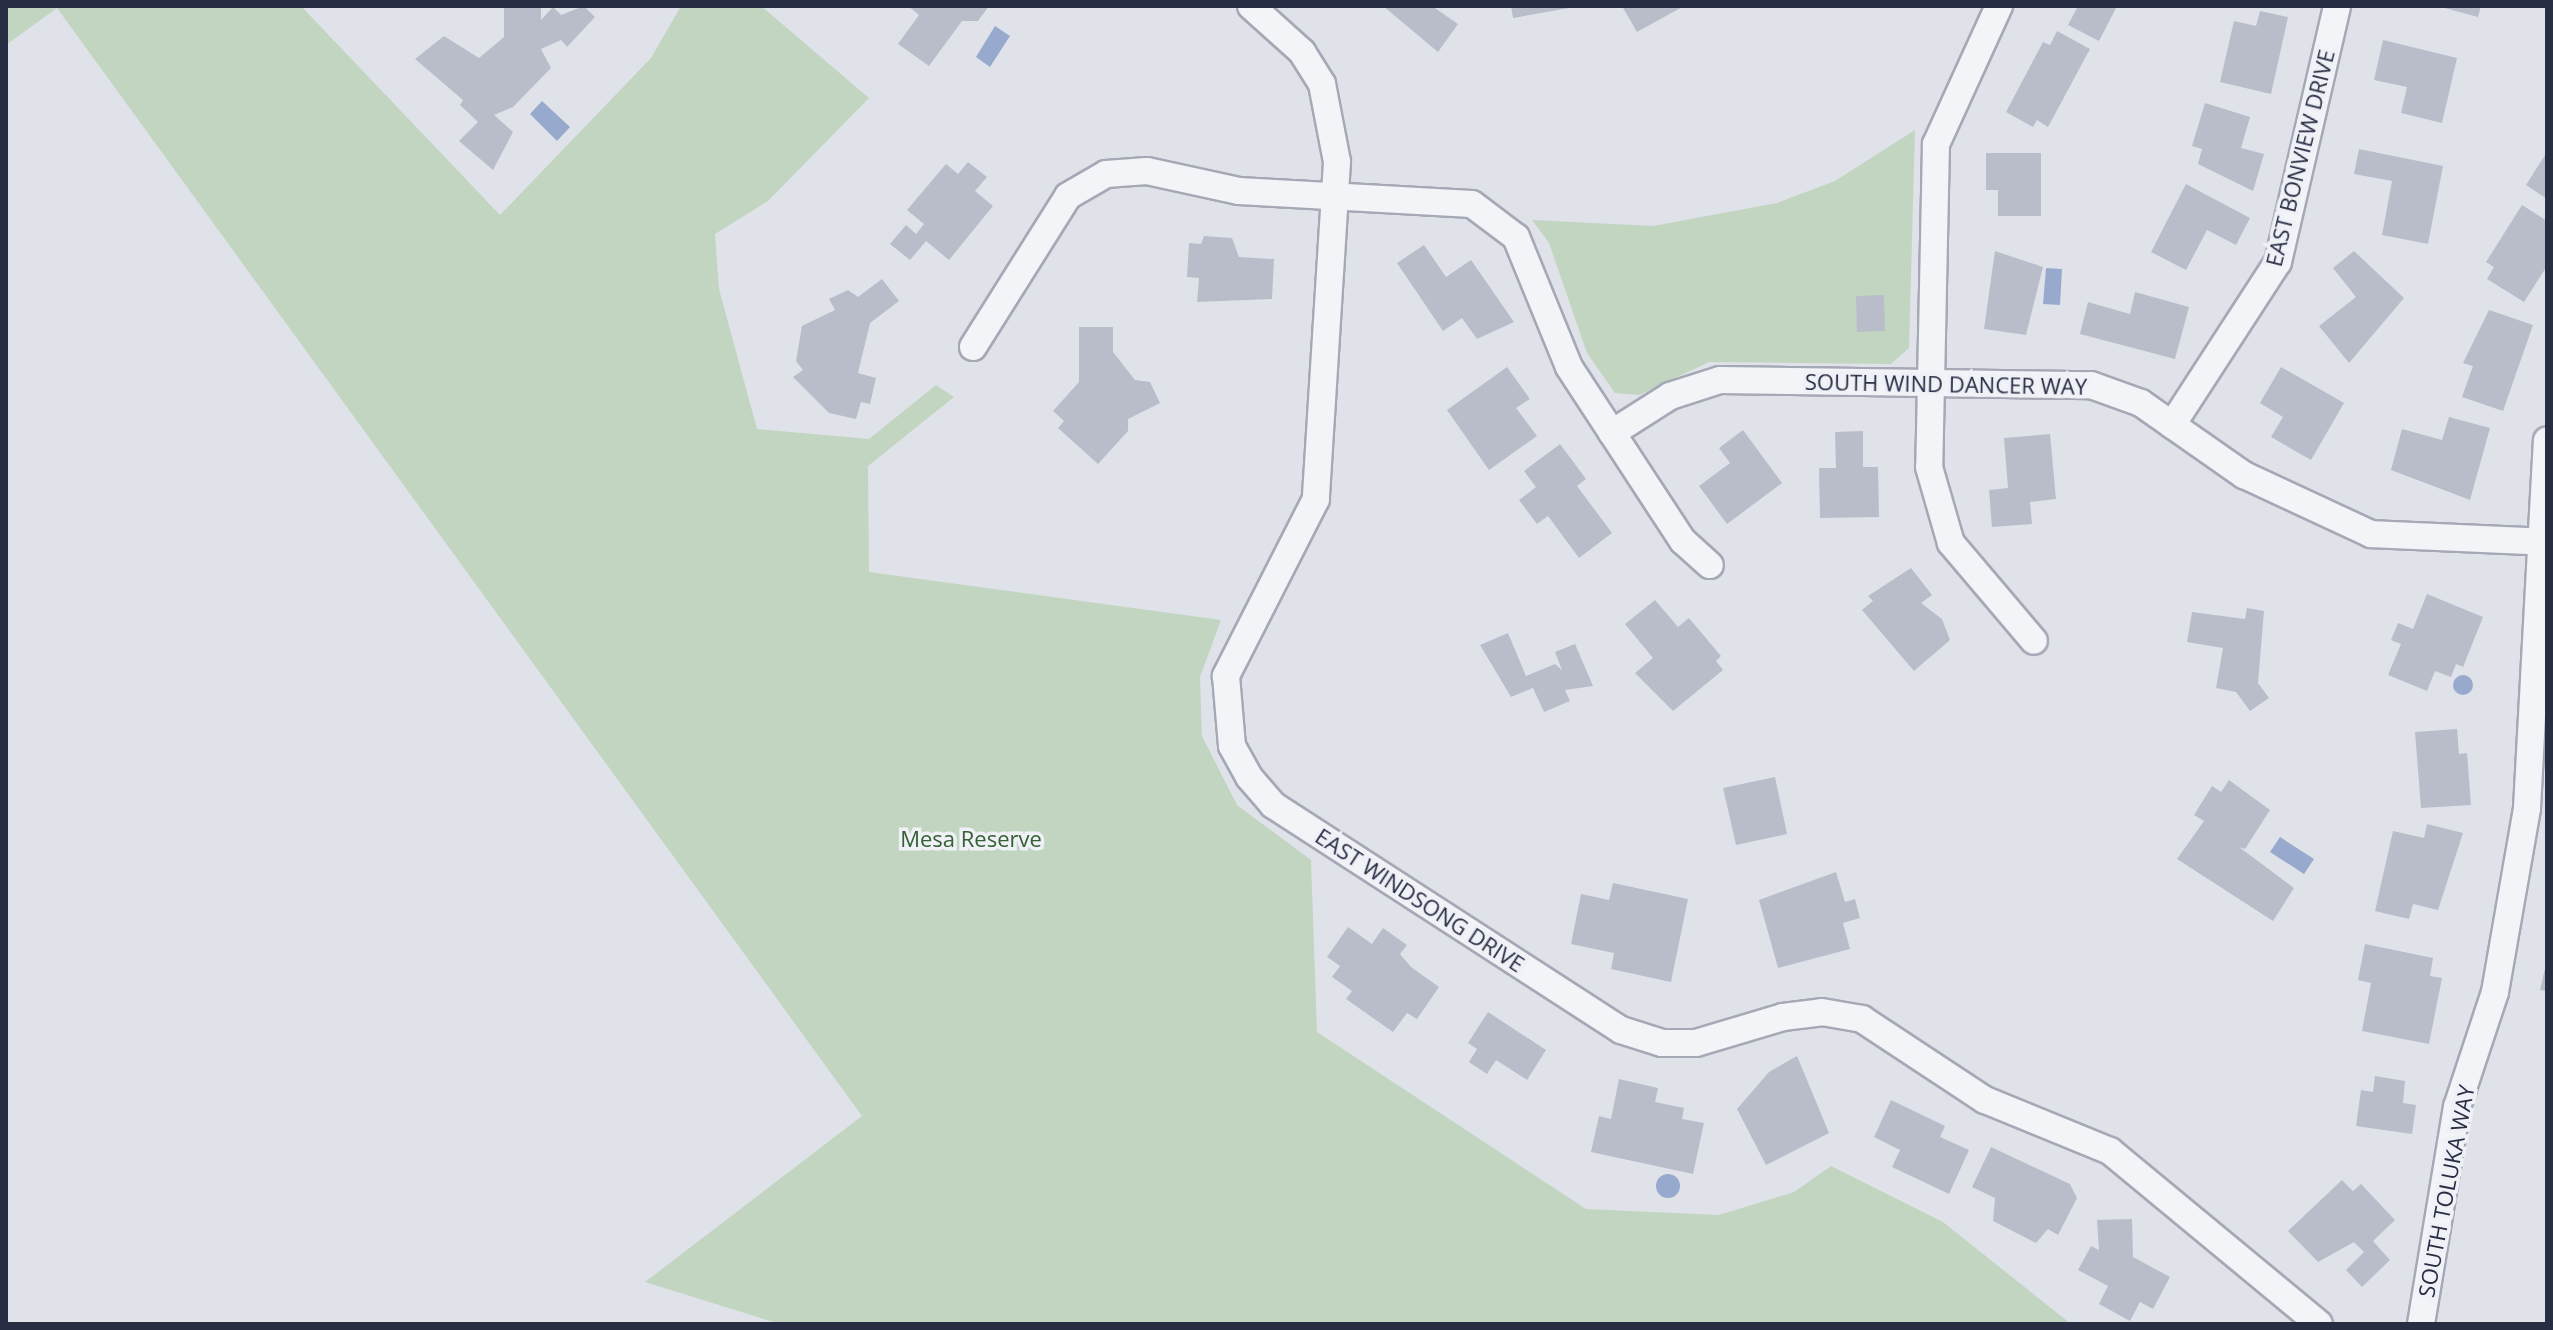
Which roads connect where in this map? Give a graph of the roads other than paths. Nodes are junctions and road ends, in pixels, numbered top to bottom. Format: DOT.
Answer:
graph roads {
  1 [pos="1251,6"];
  2 [pos="1999,6"];
  3 [pos="2337,6"];
  4 [pos="1335,191"];
  5 [pos="973,347"];
  6 [pos="1930,381"];
  7 [pos="2172,425"];
  8 [pos="1612,433"];
  9 [pos="2547,441"];
  10 [pos="2544,542"];
  11 [pos="1710,565"];
  12 [pos="2034,641"];
  13 [pos="2319,1324"];
  14 [pos="2421,1324"];
  1 -- 4 [label="street, EAST WINDSONG DRIVE"];
  2 -- 6 [label="street"];
  3 -- 7 [label="street, EAST BONVIEW DRIVE"];
  4 -- 5 [label="street"];
  4 -- 8 [label="street"];
  4 -- 13 [label="street, EAST WINDSONG DRIVE"];
  6 -- 7 [label="street, SOUTH WIND DANCER WAY"];
  6 -- 8 [label="street, SOUTH WIND DANCER WAY"];
  6 -- 12 [label="street"];
  7 -- 10 [label="street, SOUTH WIND DANCER WAY"];
  8 -- 11 [label="street"];
  9 -- 10 [label="street, SOUTH TOLUKA WAY"];
  10 -- 14 [label="street, SOUTH TOLUKA WAY"];
}
